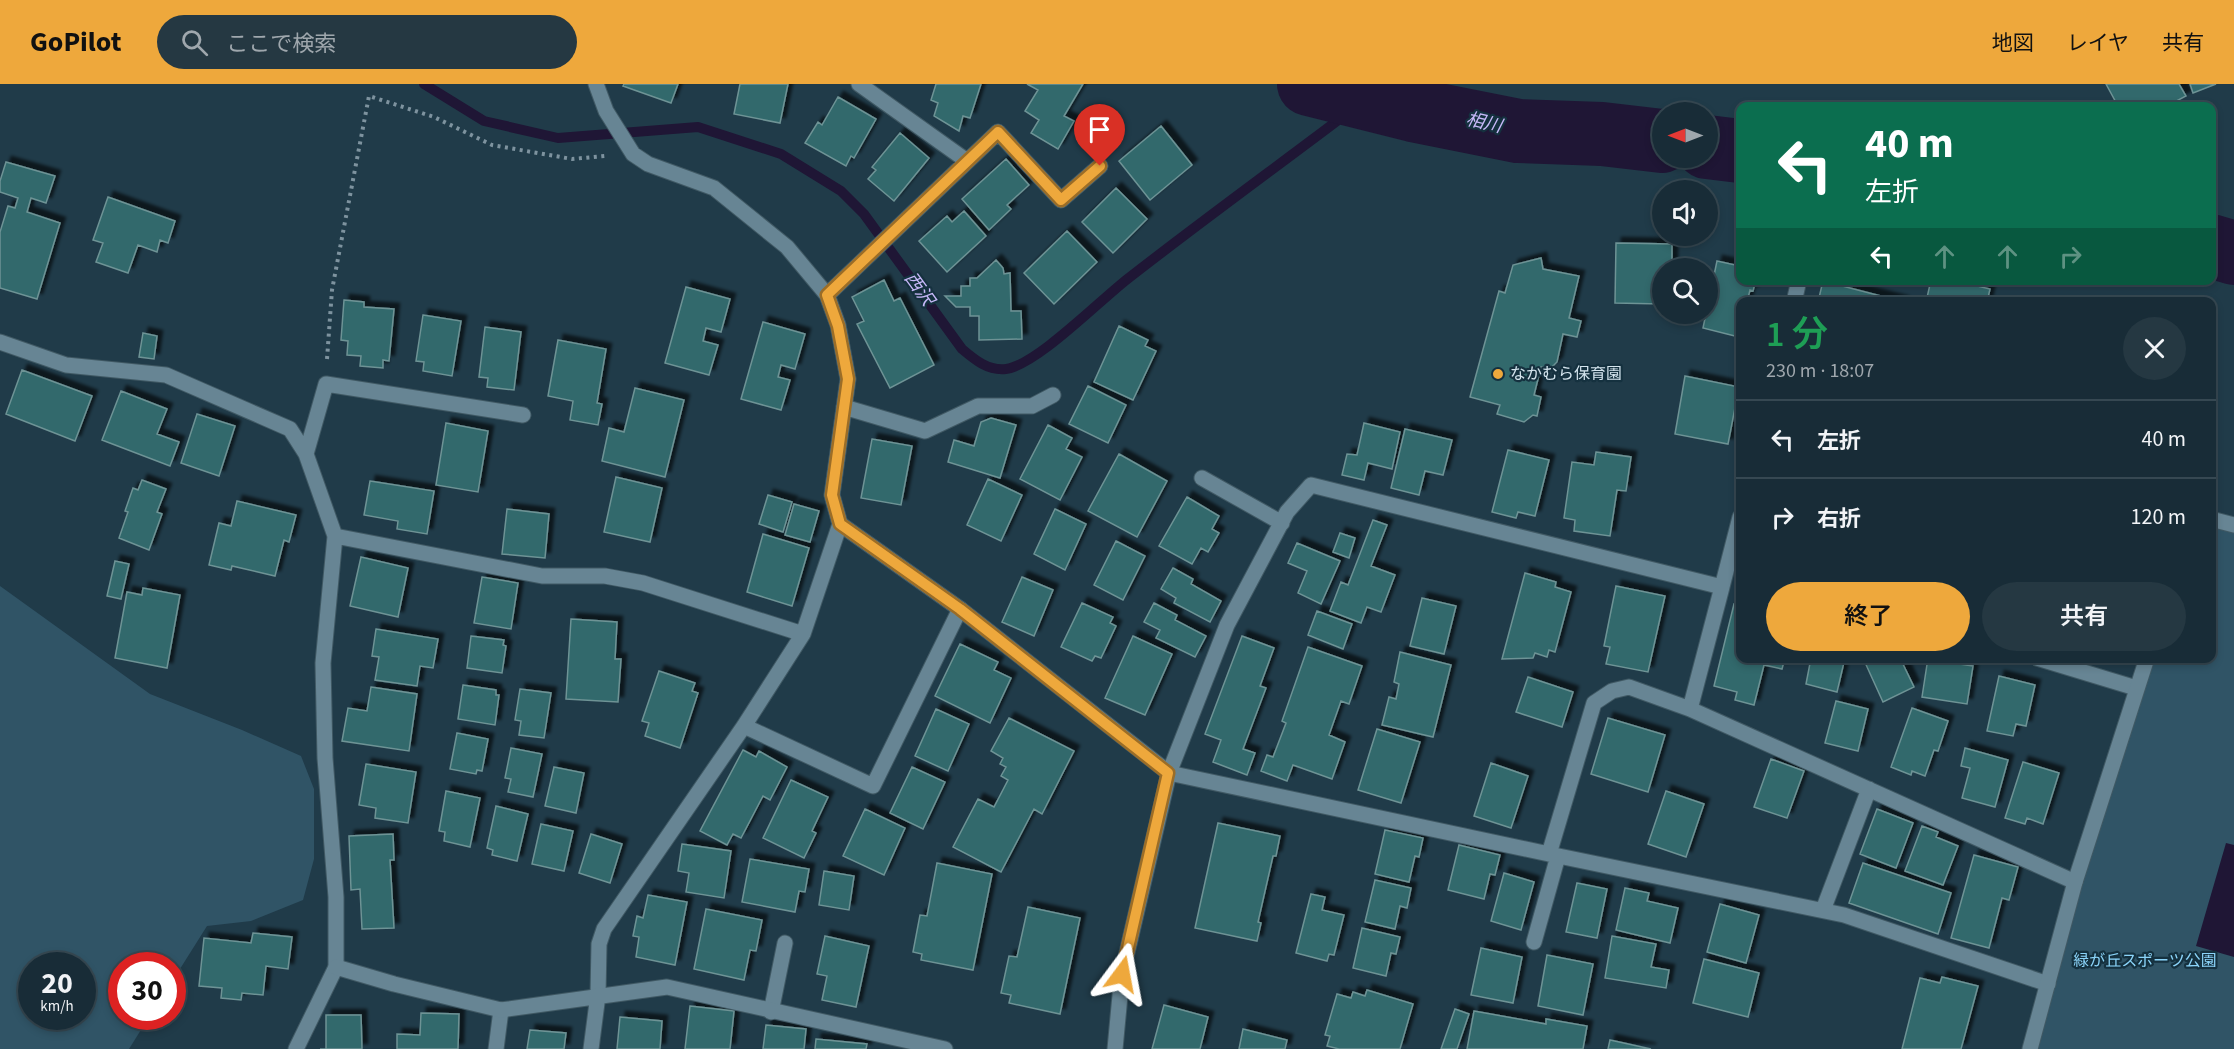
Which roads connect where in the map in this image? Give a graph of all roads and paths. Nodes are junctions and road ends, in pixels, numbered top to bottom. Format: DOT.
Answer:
graph roads {
  1 [pos="596,84"];
  2 [pos="860,84"];
  3 [pos="630,149"];
  4 [pos="968,161"];
  5 [pos="1100,166"];
  6 [pos="827,295"];
  7 [pos="0,342"];
  8 [pos="326,384"];
  9 [pos="1053,395"];
  10 [pos="844,407"];
  11 [pos="523,415"];
  12 [pos="306,454"];
  13 [pos="1202,478"];
  14 [pos="2216,520"];
  15 [pos="1281,523"];
  16 [pos="840,524"];
  17 [pos="2234,525"];
  18 [pos="1736,532"];
  19 [pos="335,536"];
  20 [pos="1722,586"];
  21 [pos="960,609"];
  22 [pos="803,634"];
  23 [pos="2054,663"];
  24 [pos="2145,663"];
  25 [pos="2136,688"];
  26 [pos="1690,709"];
  27 [pos="744,726"];
  28 [pos="1168,773"];
  29 [pos="1869,789"];
  30 [pos="1553,855"];
  31 [pos="2075,882"];
  32 [pos="1823,910"];
  33 [pos="1534,942"];
  34 [pos="786,943"];
  35 [pos="336,967"];
  36 [pos="2048,984"];
  37 [pos="598,995"];
  38 [pos="501,1010"];
  39 [pos="771,1012"];
  40 [pos="914,1046"];
  41 [pos="296,1049"];
  42 [pos="496,1049"];
  43 [pos="591,1049"];
  44 [pos="945,1049"];
  45 [pos="1115,1049"];
  46 [pos="2030,1049"];
  1 -- 3 [label="street"];
  2 -- 4 [label="street"];
  3 -- 6 [label="street"];
  3 -- 8 [label="path"];
  4 -- 5 [label="street"];
  4 -- 6 [label="street"];
  6 -- 10 [label="street"];
  7 -- 12 [label="street"];
  8 -- 11 [label="street"];
  8 -- 12 [label="street"];
  9 -- 10 [label="street"];
  10 -- 16 [label="street"];
  12 -- 19 [label="street"];
  13 -- 15 [label="street"];
  14 -- 17 [label="street"];
  15 -- 20 [label="street"];
  15 -- 28 [label="street"];
  16 -- 21 [label="street"];
  16 -- 22 [label="street"];
  18 -- 20 [label="street"];
  19 -- 22 [label="street"];
  19 -- 35 [label="street"];
  20 -- 26 [label="street"];
  21 -- 27 [label="street"];
  21 -- 28 [label="street"];
  22 -- 27 [label="street"];
  23 -- 25 [label="street"];
  24 -- 25 [label="street"];
  25 -- 31 [label="street"];
  26 -- 29 [label="street"];
  26 -- 30 [label="street"];
  27 -- 37 [label="street"];
  28 -- 30 [label="street"];
  28 -- 45 [label="street"];
  29 -- 31 [label="street"];
  29 -- 32 [label="street"];
  30 -- 32 [label="street"];
  30 -- 33 [label="street"];
  31 -- 36 [label="street"];
  32 -- 36 [label="street"];
  34 -- 39 [label="street"];
  35 -- 38 [label="street"];
  35 -- 41 [label="street"];
  36 -- 46 [label="street"];
  37 -- 38 [label="street"];
  37 -- 39 [label="street"];
  37 -- 43 [label="street"];
  38 -- 42 [label="street"];
  39 -- 40 [label="street"];
  40 -- 44 [label="street"];
}
